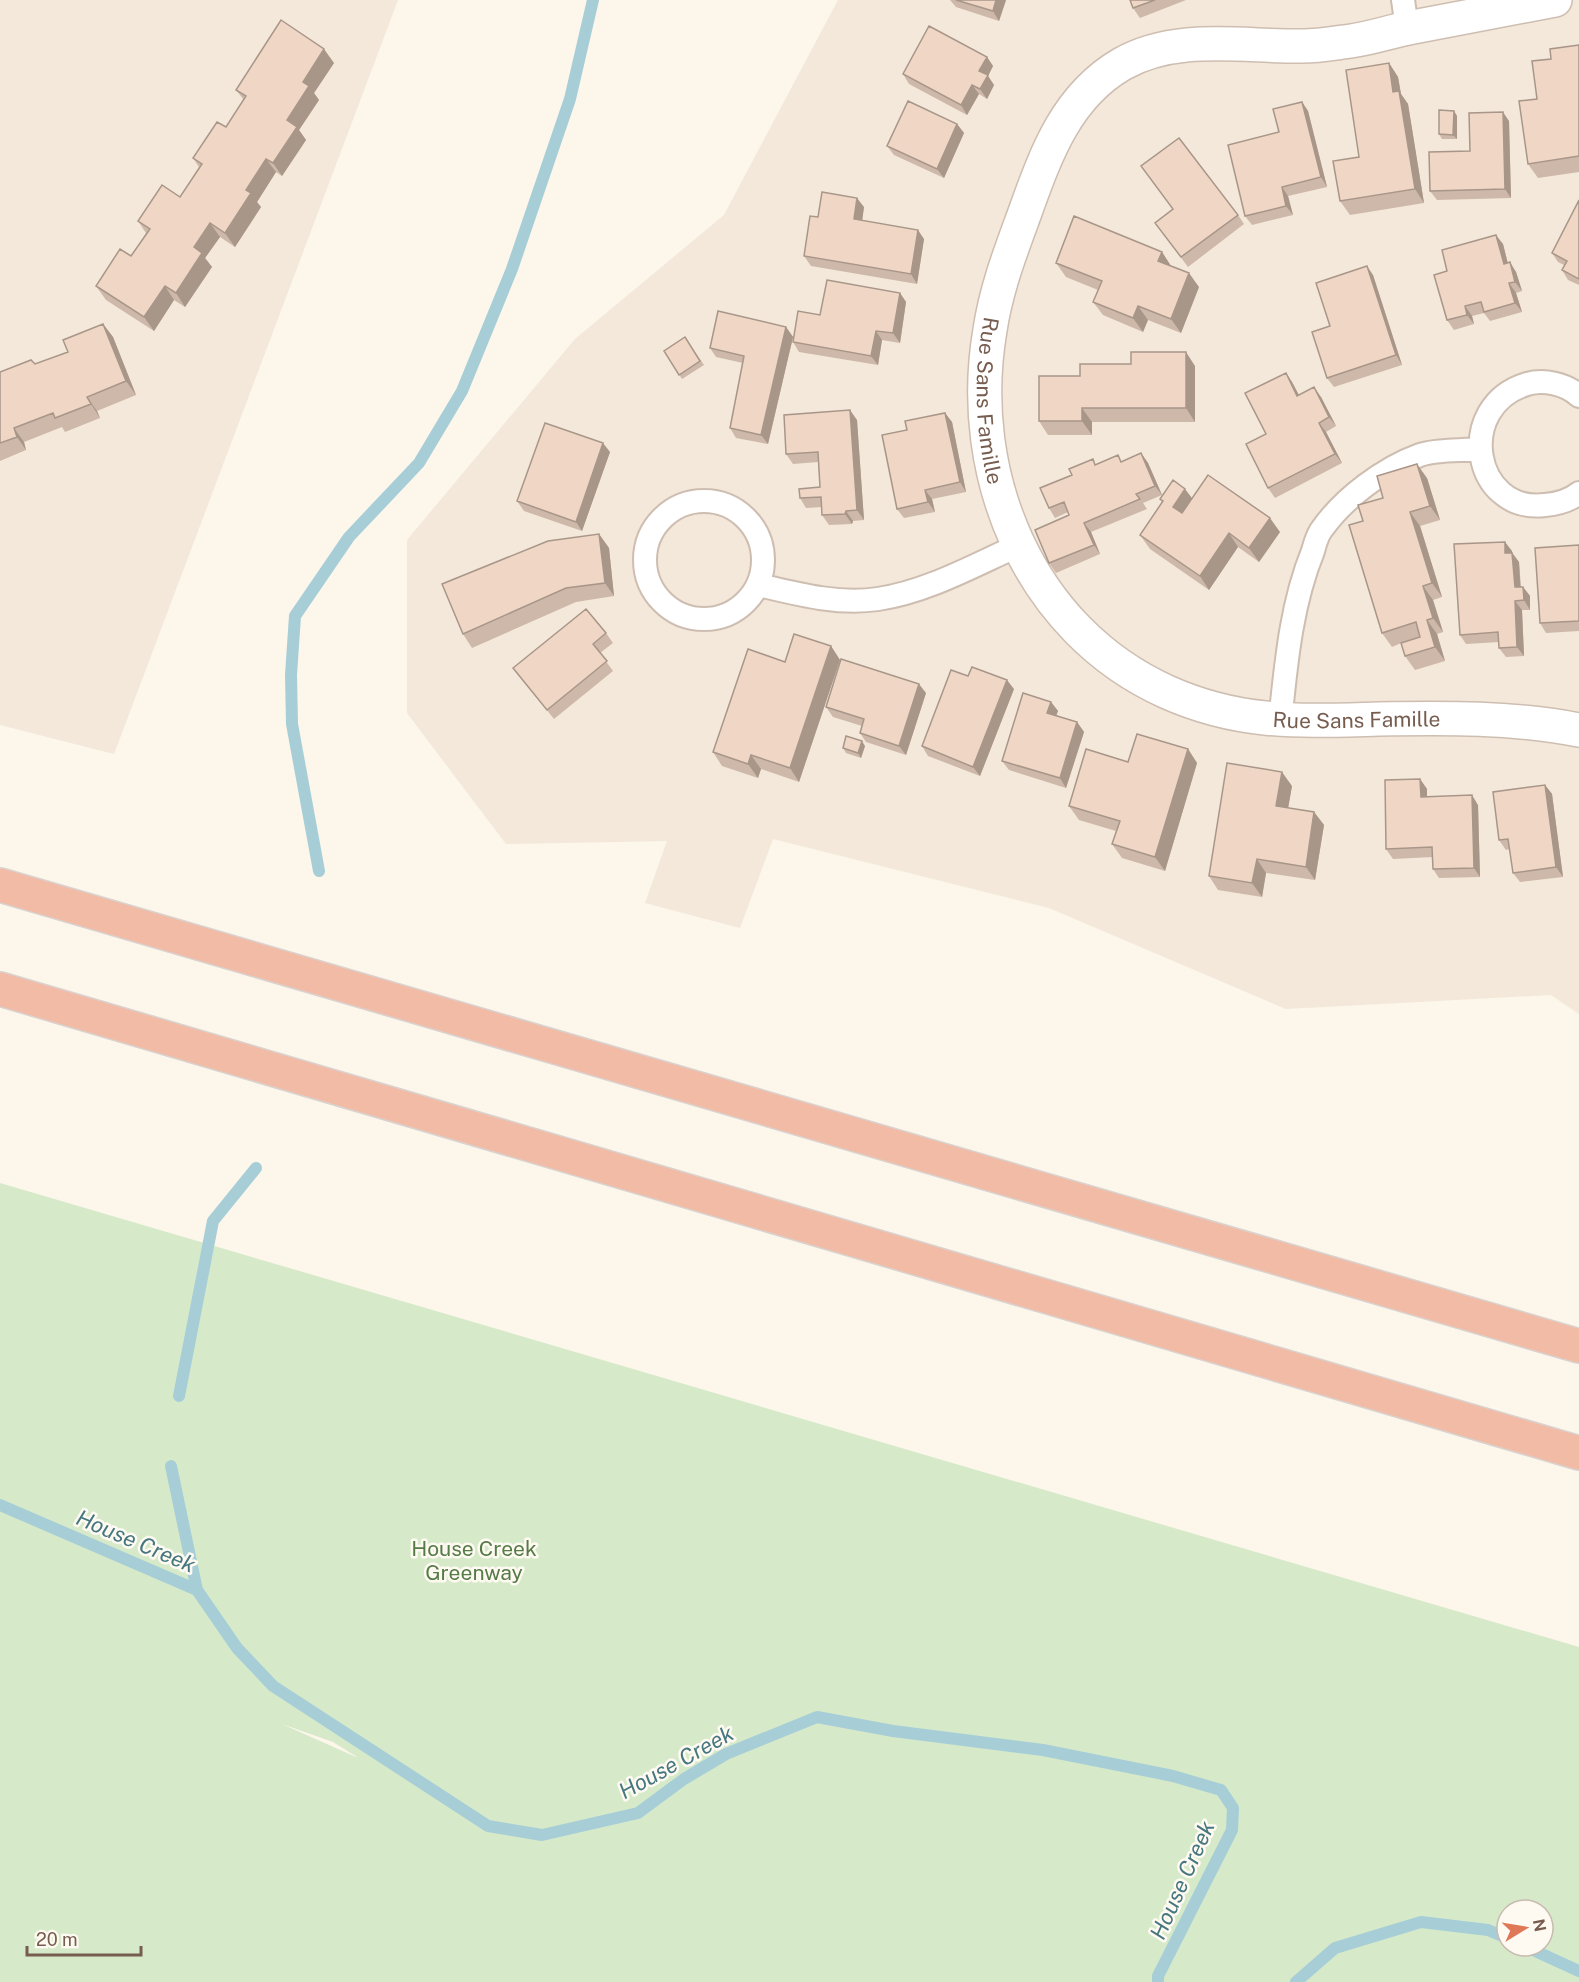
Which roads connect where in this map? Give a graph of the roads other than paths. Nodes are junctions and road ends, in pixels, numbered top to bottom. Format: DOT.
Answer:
graph roads {
  1 [pos="1555,0"];
  2 [pos="1405,14"];
  3 [pos="1579,396"];
  4 [pos="1479,449"];
  5 [pos="1579,493"];
  6 [pos="1017,546"];
  7 [pos="759,585"];
  8 [pos="1280,722"];
  9 [pos="1579,730"];
  10 [pos="0,885"];
  11 [pos="0,989"];
  12 [pos="1579,1346"];
  13 [pos="1579,1453"];
  1 -- 2 [label="street, Rue Sans Famille"];
  2 -- 6 [label="street, Rue Sans Famille"];
  3 -- 4 [label="lane"];
  4 -- 5 [label="lane"];
  4 -- 8 [label="lane"];
  6 -- 7 [label="lane"];
  6 -- 8 [label="street, Rue Sans Famille"];
  7 -- 7 [label="lane"];
  8 -- 9 [label="street, Rue Sans Famille"];
  10 -- 12 [label="highway"];
  11 -- 13 [label="highway"];
}
